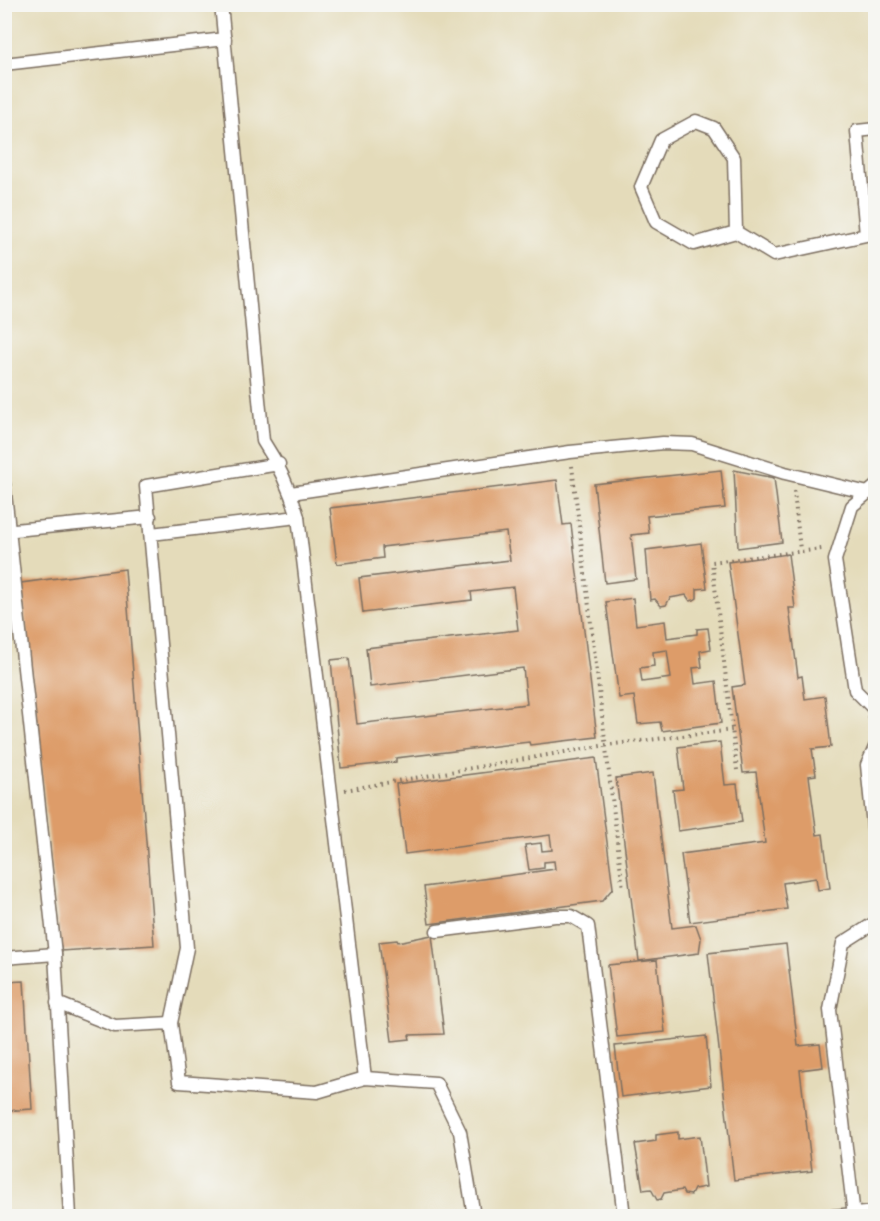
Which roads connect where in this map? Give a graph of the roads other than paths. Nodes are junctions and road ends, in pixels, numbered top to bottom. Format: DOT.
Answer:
graph roads {
  1 [pos="221,4"];
  2 [pos="225,39"];
  3 [pos="4,64"];
  4 [pos="876,129"];
  5 [pos="869,201"];
  6 [pos="735,232"];
  7 [pos="279,464"];
  8 [pos="4,484"];
  9 [pos="872,489"];
  10 [pos="291,493"];
  11 [pos="150,517"];
  12 [pos="298,517"];
  13 [pos="7,531"];
  14 [pos="151,534"];
  15 [pos="876,724"];
  16 [pos="876,745"];
  17 [pos="876,856"];
  18 [pos="876,922"];
  19 [pos="437,931"];
  20 [pos="55,954"];
  21 [pos="4,958"];
  22 [pos="57,1003"];
  23 [pos="171,1023"];
  24 [pos="365,1078"];
  25 [pos="876,1212"];
  26 [pos="854,1215"];
  27 [pos="70,1216"];
  28 [pos="474,1216"];
  29 [pos="624,1216"];
  30 [pos="833,1216"];
  1 -- 2 [label="lane"];
  2 -- 3 [label="lane"];
  2 -- 7 [label="lane"];
  4 -- 5 [label="lane"];
  5 -- 6 [label="lane"];
  6 -- 6 [label="lane"];
  7 -- 10 [label="lane"];
  7 -- 11 [label="lane"];
  8 -- 13 [label="lane"];
  9 -- 10 [label="lane"];
  9 -- 15 [label="lane"];
  10 -- 12 [label="lane"];
  11 -- 13 [label="lane"];
  11 -- 14 [label="lane"];
  12 -- 14 [label="lane"];
  12 -- 24 [label="lane"];
  13 -- 20 [label="lane"];
  14 -- 23 [label="lane"];
  16 -- 17 [label="lane"];
  18 -- 26 [label="lane"];
  19 -- 29 [label="lane"];
  20 -- 21 [label="lane"];
  20 -- 22 [label="lane"];
  22 -- 23 [label="lane"];
  22 -- 27 [label="lane"];
  23 -- 24 [label="lane"];
  24 -- 28 [label="lane"];
  25 -- 26 [label="lane"];
  26 -- 30 [label="lane"];
}
